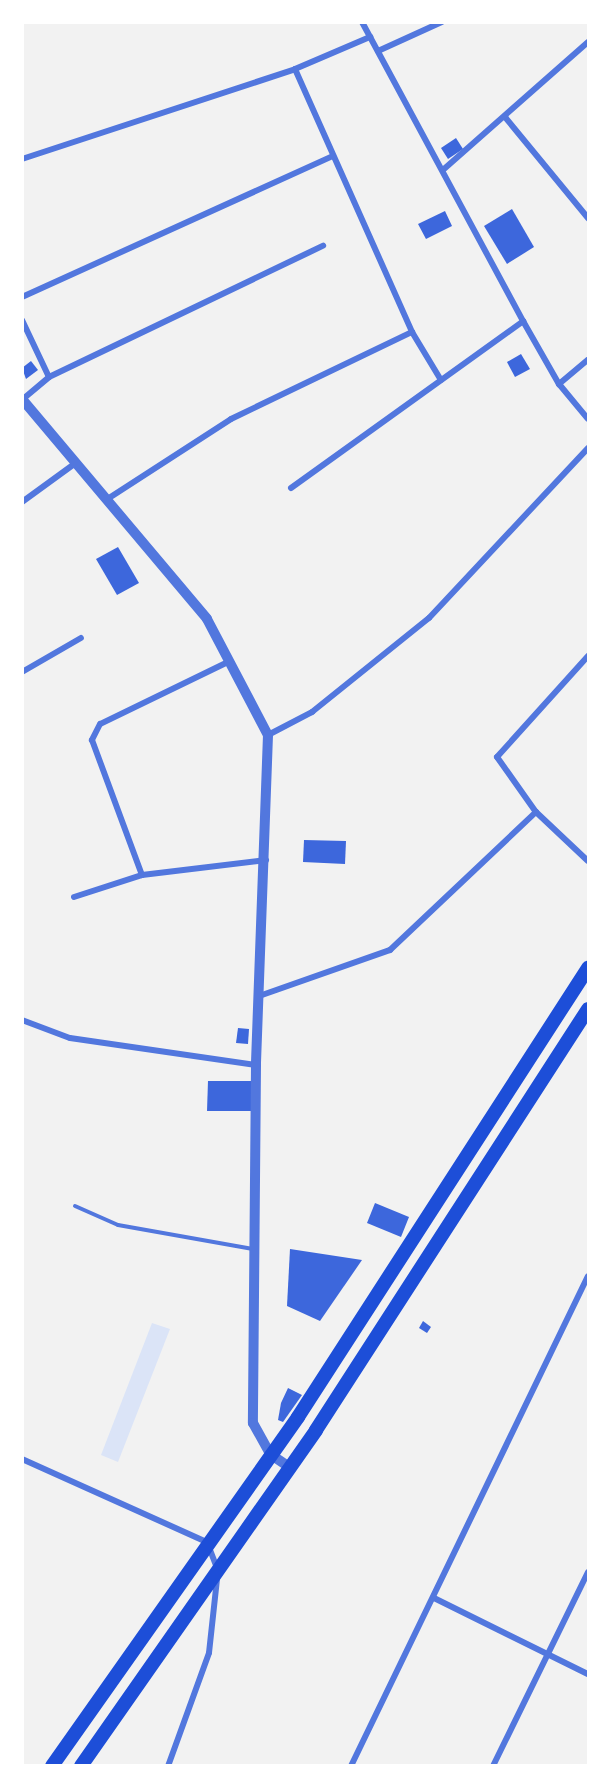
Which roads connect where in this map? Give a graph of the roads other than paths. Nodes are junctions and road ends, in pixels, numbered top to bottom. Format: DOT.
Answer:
graph roads {
  1 [pos="362,22"];
  2 [pos="442,22"];
  3 [pos="370,37"];
  4 [pos="588,42"];
  5 [pos="378,51"];
  6 [pos="294,69"];
  7 [pos="505,117"];
  8 [pos="333,156"];
  9 [pos="22,159"];
  10 [pos="444,169"];
  11 [pos="588,218"];
  12 [pos="323,246"];
  13 [pos="22,297"];
  14 [pos="22,320"];
  15 [pos="523,321"];
  16 [pos="412,332"];
  17 [pos="588,360"];
  18 [pos="49,377"];
  19 [pos="441,380"];
  20 [pos="560,384"];
  21 [pos="23,399"];
  22 [pos="588,419"];
  23 [pos="588,448"];
  24 [pos="78,462"];
  25 [pos="291,488"];
  26 [pos="109,498"];
  27 [pos="22,502"];
  28 [pos="81,638"];
  29 [pos="588,656"];
  30 [pos="233,660"];
  31 [pos="22,672"];
  32 [pos="268,735"];
  33 [pos="536,812"];
  34 [pos="268,860"];
  35 [pos="588,861"];
  36 [pos="142,875"];
  37 [pos="74,897"];
  38 [pos="588,968"];
  39 [pos="262,995"];
  40 [pos="588,1009"];
  41 [pos="22,1020"];
  42 [pos="256,1065"];
  43 [pos="75,1206"];
  44 [pos="254,1249"];
  45 [pos="588,1276"];
  46 [pos="270,1454"];
  47 [pos="22,1459"];
  48 [pos="291,1468"];
  49 [pos="207,1542"];
  50 [pos="218,1570"];
  51 [pos="588,1572"];
  52 [pos="434,1598"];
  53 [pos="548,1653"];
  54 [pos="588,1674"];
  55 [pos="52,1766"];
  56 [pos="81,1766"];
  57 [pos="168,1766"];
  58 [pos="351,1766"];
  59 [pos="494,1766"];
  1 -- 3 [label="street"];
  2 -- 5 [label="street"];
  3 -- 5 [label="street"];
  3 -- 6 [label="street"];
  4 -- 7 [label="street"];
  5 -- 10 [label="street"];
  6 -- 8 [label="street"];
  6 -- 9 [label="street"];
  7 -- 10 [label="street"];
  7 -- 11 [label="street"];
  8 -- 13 [label="street"];
  8 -- 16 [label="street"];
  10 -- 15 [label="street"];
  12 -- 18 [label="street"];
  14 -- 18 [label="street"];
  15 -- 19 [label="street"];
  15 -- 20 [label="street"];
  16 -- 19 [label="street"];
  16 -- 26 [label="street"];
  17 -- 20 [label="street"];
  18 -- 21 [label="street"];
  19 -- 25 [label="street"];
  20 -- 22 [label="street"];
  21 -- 24 [label="street"];
  23 -- 32 [label="street"];
  24 -- 26 [label="street"];
  24 -- 27 [label="street"];
  26 -- 30 [label="street"];
  28 -- 31 [label="street"];
  29 -- 33 [label="street"];
  30 -- 32 [label="street"];
  30 -- 36 [label="street"];
  32 -- 34 [label="street"];
  33 -- 35 [label="street"];
  33 -- 39 [label="street"];
  34 -- 36 [label="street"];
  34 -- 39 [label="street"];
  36 -- 37 [label="street"];
  38 -- 46 [label="main road"];
  39 -- 42 [label="street"];
  40 -- 48 [label="main road"];
  41 -- 42 [label="street"];
  42 -- 44 [label="street"];
  43 -- 44 [label="lane"];
  44 -- 46 [label="street"];
  45 -- 52 [label="street"];
  46 -- 48 [label="street"];
  46 -- 49 [label="main road"];
  47 -- 49 [label="street"];
  48 -- 50 [label="main road"];
  49 -- 50 [label="street"];
  49 -- 55 [label="main road"];
  50 -- 56 [label="main road"];
  50 -- 57 [label="street"];
  51 -- 53 [label="street"];
  52 -- 53 [label="street"];
  52 -- 58 [label="street"];
  53 -- 54 [label="street"];
  53 -- 59 [label="street"];
}
